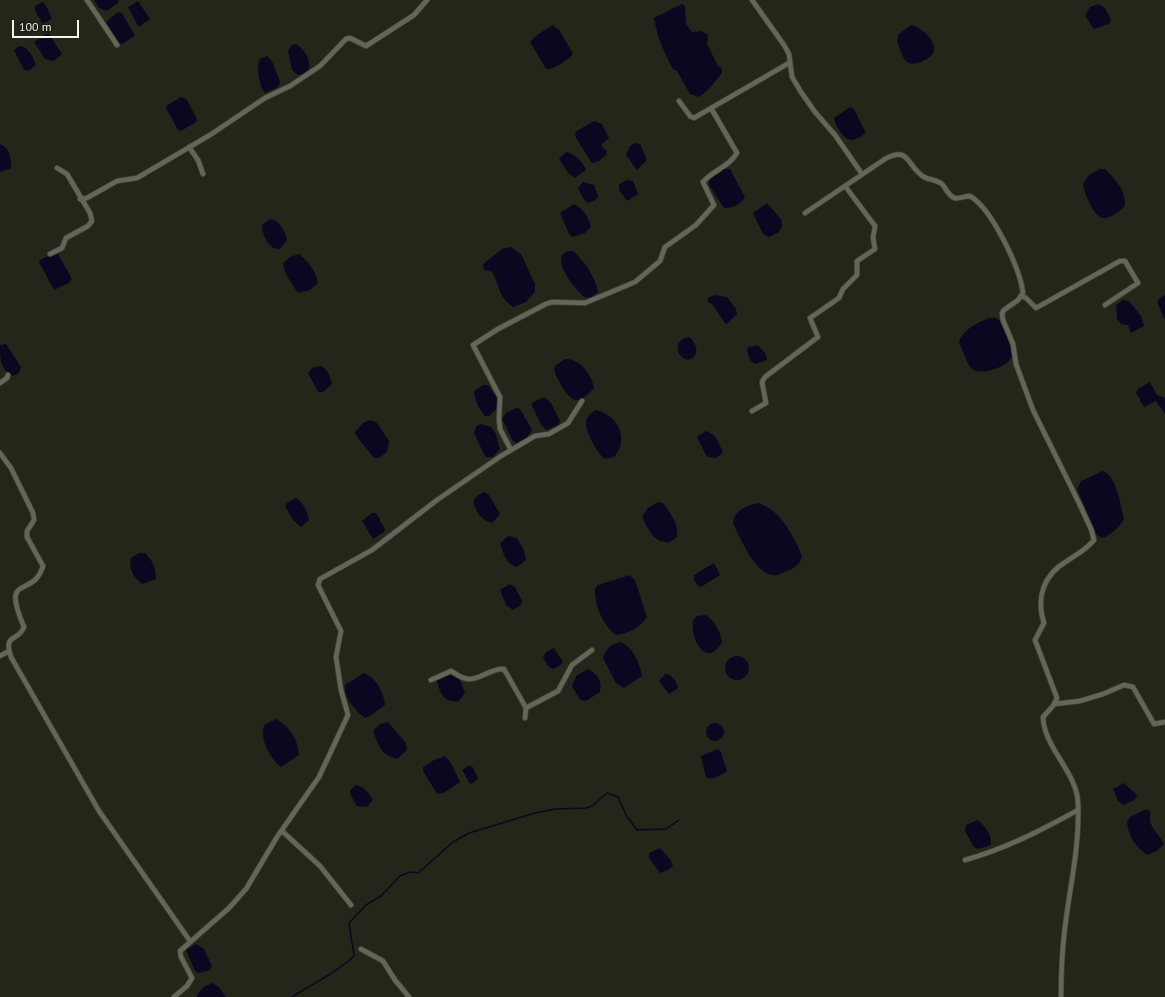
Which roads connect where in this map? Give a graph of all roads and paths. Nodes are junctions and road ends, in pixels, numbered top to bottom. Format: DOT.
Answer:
graph roads {
  1 [pos="87,0"];
  2 [pos="427,0"];
  3 [pos="752,0"];
  4 [pos="117,45"];
  5 [pos="789,63"];
  6 [pos="679,101"];
  7 [pos="711,108"];
  8 [pos="189,147"];
  9 [pos="57,168"];
  10 [pos="203,174"];
  11 [pos="862,174"];
  12 [pos="845,186"];
  13 [pos="80,199"];
  14 [pos="805,214"];
  15 [pos="50,254"];
  16 [pos="1021,296"];
  17 [pos="1105,304"];
  18 [pos="8,375"];
  19 [pos="0,383"];
  20 [pos="582,401"];
  21 [pos="752,412"];
  22 [pos="511,450"];
  23 [pos="0,453"];
  24 [pos="592,650"];
  25 [pos="9,651"];
  26 [pos="0,656"];
  27 [pos="431,680"];
  28 [pos="1054,704"];
  29 [pos="526,708"];
  30 [pos="525,718"];
  31 [pos="1165,722"];
  32 [pos="1078,810"];
  33 [pos="282,831"];
  34 [pos="965,860"];
  35 [pos="351,905"];
  36 [pos="190,941"];
  37 [pos="361,949"];
  38 [pos="174,997"];
  39 [pos="409,997"];
  40 [pos="1061,997"];
  1 -- 4 [label="street"];
  2 -- 8 [label="street"];
  3 -- 5 [label="street"];
  5 -- 7 [label="street"];
  5 -- 11 [label="street"];
  6 -- 7 [label="street"];
  7 -- 22 [label="street"];
  8 -- 10 [label="street"];
  8 -- 13 [label="street"];
  9 -- 13 [label="street"];
  11 -- 12 [label="street"];
  11 -- 16 [label="street"];
  12 -- 14 [label="street"];
  12 -- 21 [label="street"];
  13 -- 15 [label="street"];
  16 -- 17 [label="street"];
  16 -- 28 [label="street"];
  18 -- 19 [label="street"];
  20 -- 22 [label="street"];
  22 -- 33 [label="street"];
  23 -- 25 [label="street"];
  24 -- 29 [label="street"];
  25 -- 26 [label="street"];
  25 -- 36 [label="street"];
  27 -- 29 [label="street"];
  28 -- 31 [label="street"];
  28 -- 32 [label="street"];
  29 -- 30 [label="street"];
  32 -- 34 [label="street"];
  32 -- 40 [label="street"];
  33 -- 35 [label="street"];
  33 -- 36 [label="street"];
  36 -- 38 [label="street"];
  37 -- 39 [label="street"];
}
